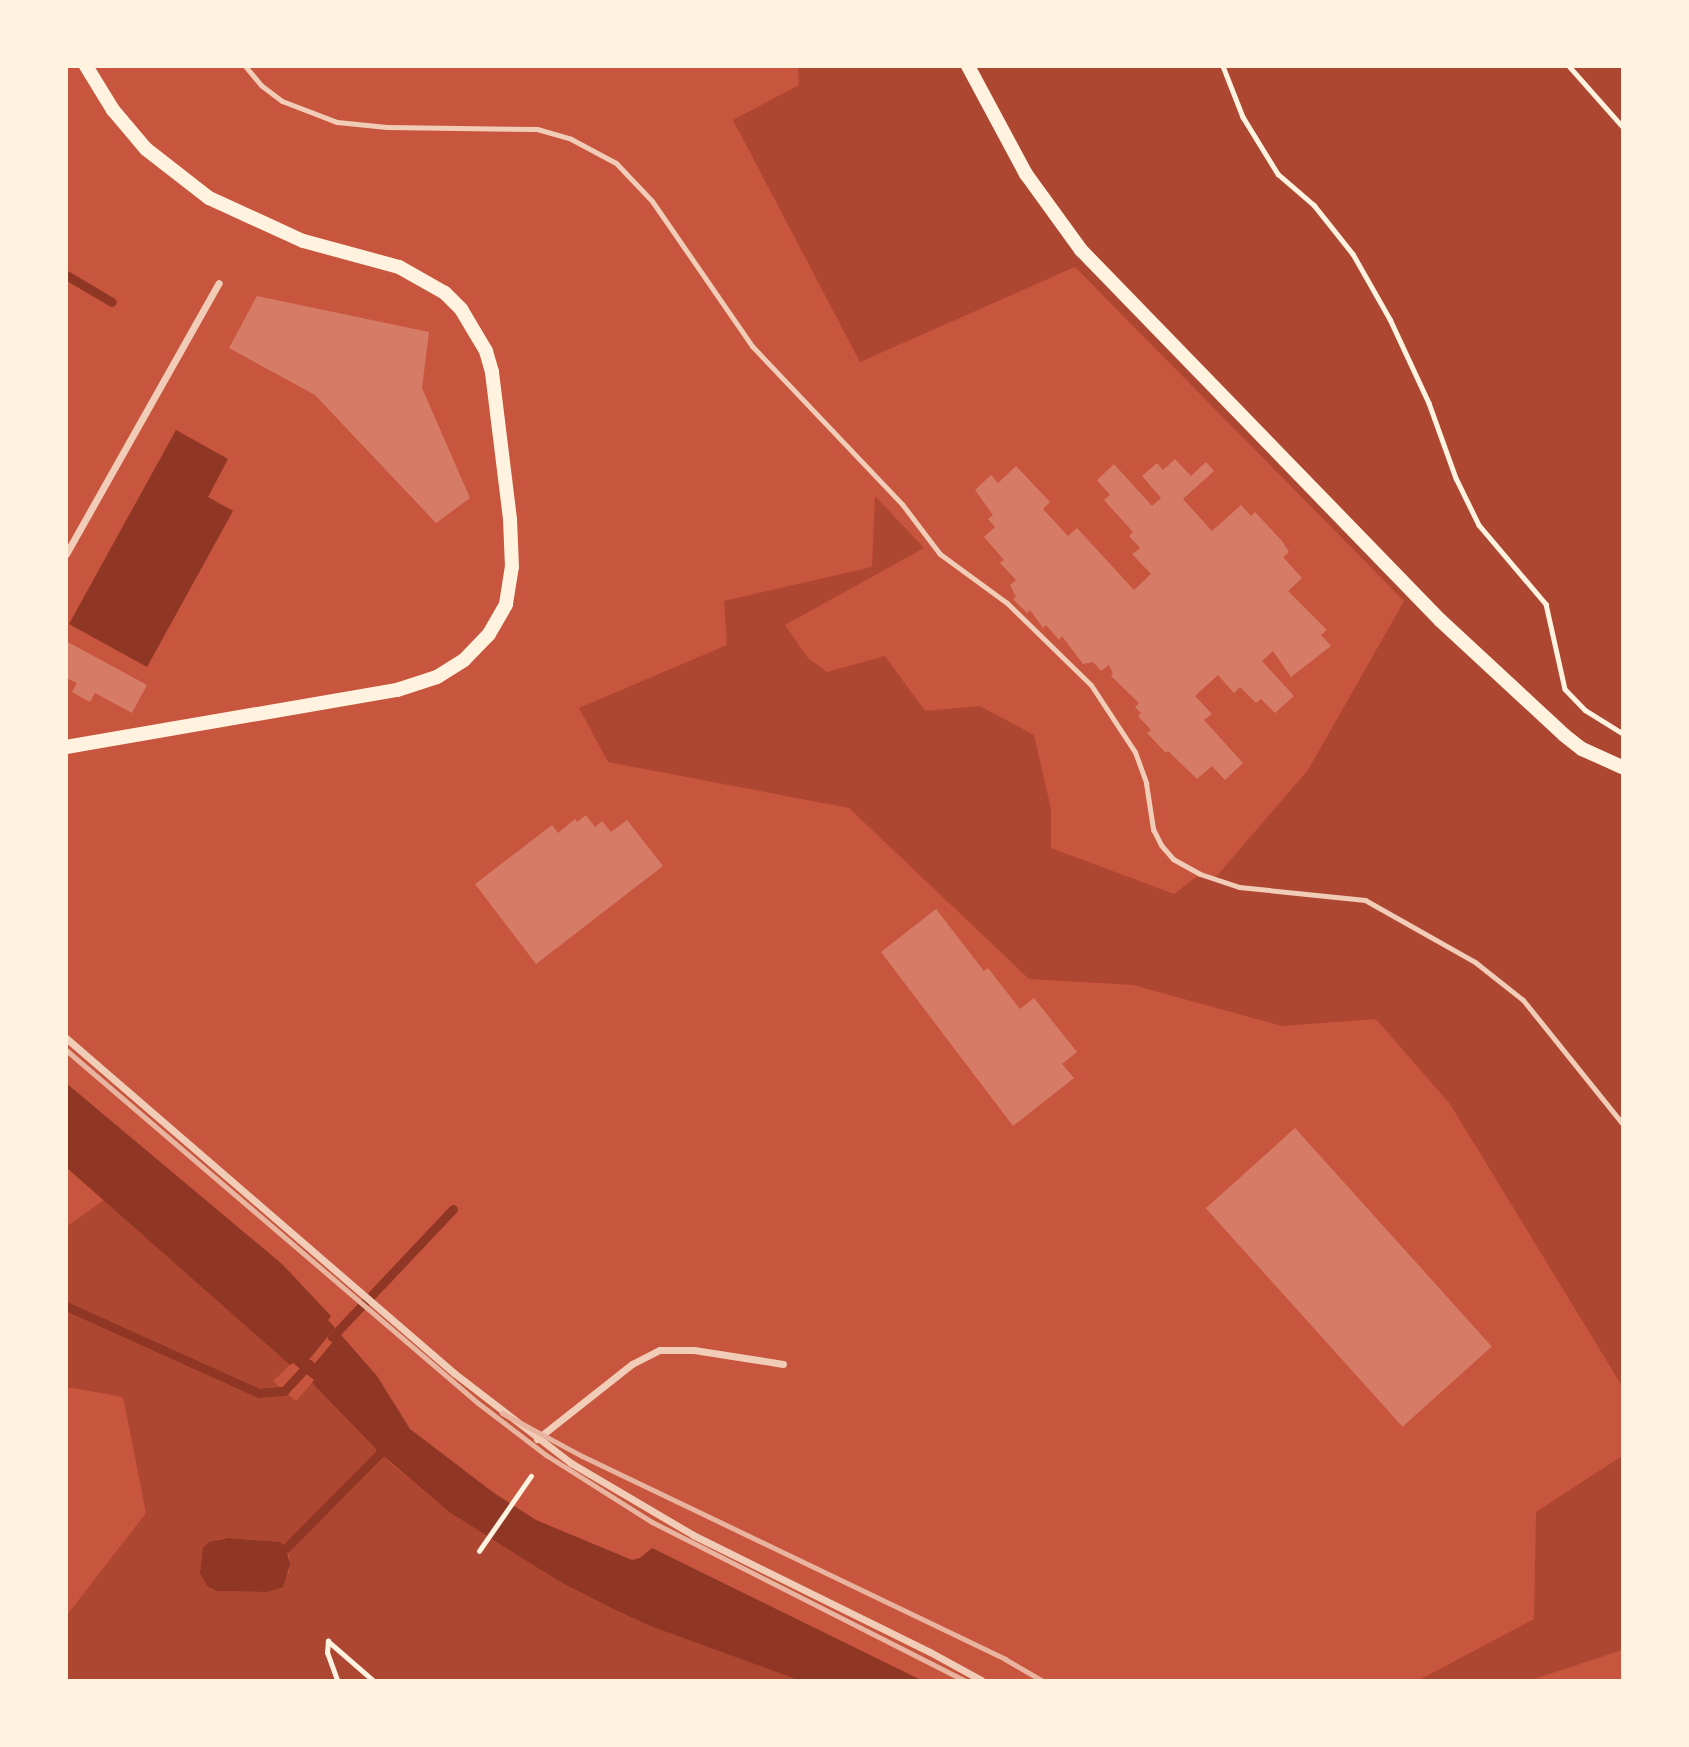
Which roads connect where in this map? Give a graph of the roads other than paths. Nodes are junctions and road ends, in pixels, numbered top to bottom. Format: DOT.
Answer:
graph roads {
  1 [pos="86,66"];
  2 [pos="245,66"];
  3 [pos="968,66"];
  4 [pos="219,283"];
  5 [pos="66,554"];
  6 [pos="66,747"];
  7 [pos="1622,766"];
  8 [pos="66,1038"];
  9 [pos="1622,1123"];
  10 [pos="783,1364"];
  11 [pos="537,1439"];
  12 [pos="981,1681"];
  1 -- 6 [label="main road"];
  2 -- 9 [label="lane"];
  3 -- 7 [label="main road"];
  4 -- 5 [label="street"];
  8 -- 11 [label="street"];
  10 -- 11 [label="street"];
  11 -- 12 [label="street"];
}
